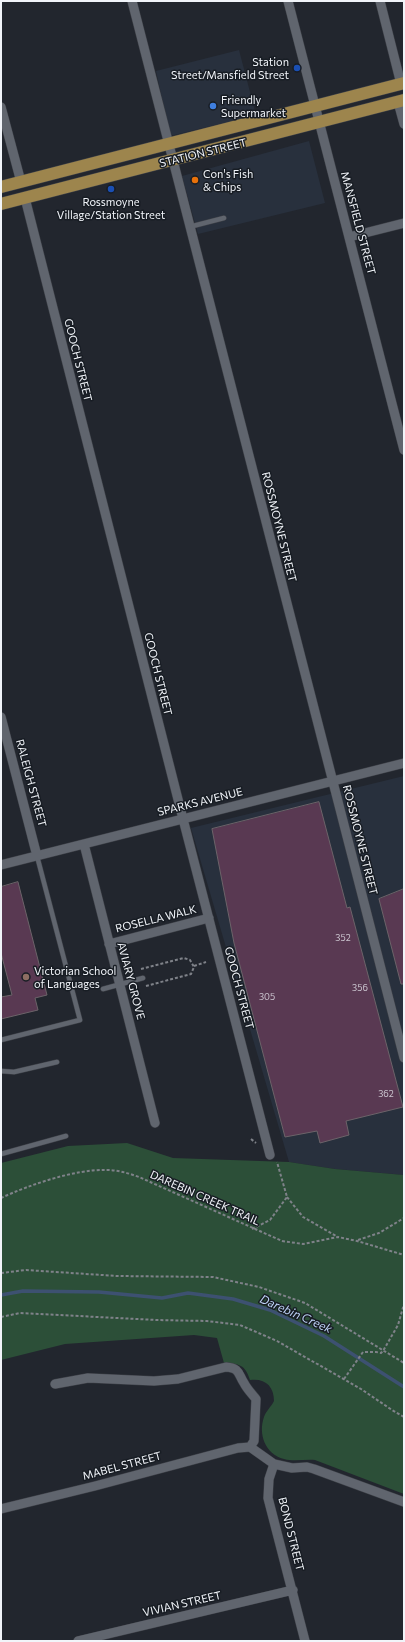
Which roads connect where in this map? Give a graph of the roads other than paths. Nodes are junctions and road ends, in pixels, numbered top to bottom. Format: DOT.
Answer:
graph roads {
  1 [pos="132,1"];
  2 [pos="288,1"];
  3 [pos="380,1"];
  4 [pos="402,83"];
  5 [pos="401,101"];
  6 [pos="315,106"];
  7 [pos="1,107"];
  8 [pos="319,123"];
  9 [pos="404,124"];
  10 [pos="168,144"];
  11 [pos="172,161"];
  12 [pos="21,182"];
  13 [pos="1,187"];
  14 [pos="25,198"];
  15 [pos="1,204"];
  16 [pos="224,218"];
  17 [pos="404,223"];
  18 [pos="189,227"];
  19 [pos="349,237"];
  20 [pos="404,450"];
  21 [pos="1,717"];
  22 [pos="404,763"];
  23 [pos="332,780"];
  24 [pos="183,819"];
  25 [pos="84,844"];
  26 [pos="37,856"];
  27 [pos="1,865"];
  28 [pos="209,918"];
  29 [pos="109,944"];
  30 [pos="143,978"];
  31 [pos="120,984"];
  32 [pos="103,989"];
  33 [pos="1,1040"];
  34 [pos="404,1058"];
  35 [pos="57,1062"];
  36 [pos="1,1071"];
  37 [pos="155,1123"];
  38 [pos="66,1136"];
  39 [pos="1,1154"];
  40 [pos="270,1155"];
  41 [pos="55,1384"];
  42 [pos="250,1447"];
  43 [pos="274,1464"];
  44 [pos="404,1502"];
  45 [pos="1,1509"];
  46 [pos="293,1590"];
  47 [pos="78,1641"];
  48 [pos="305,1641"];
  1 -- 10 [label="street, ROSSMOYNE STREET"];
  2 -- 6 [label="street, MANSFIELD STREET"];
  3 -- 4 [label="street"];
  4 -- 6 [label="main road, STATION STREET"];
  5 -- 8 [label="main road, STATION STREET"];
  5 -- 9 [label="street"];
  6 -- 8 [label="street, MANSFIELD STREET"];
  6 -- 10 [label="main road, STATION STREET"];
  7 -- 12 [label="street"];
  8 -- 11 [label="main road, STATION STREET"];
  8 -- 19 [label="street, MANSFIELD STREET"];
  10 -- 11 [label="street, ROSSMOYNE STREET"];
  10 -- 12 [label="main road, STATION STREET"];
  11 -- 14 [label="main road, STATION STREET"];
  11 -- 18 [label="street, ROSSMOYNE STREET"];
  12 -- 13 [label="main road, STATION STREET"];
  14 -- 15 [label="main road, STATION STREET"];
  14 -- 24 [label="street, GOOCH STREET"];
  16 -- 18 [label="lane"];
  17 -- 19 [label="street"];
  18 -- 23 [label="street, ROSSMOYNE STREET"];
  19 -- 20 [label="street, MANSFIELD STREET"];
  21 -- 26 [label="street, RALEIGH STREET"];
  22 -- 23 [label="street, SPARKS AVENUE"];
  23 -- 24 [label="street, SPARKS AVENUE"];
  23 -- 34 [label="street, ROSSMOYNE STREET"];
  24 -- 25 [label="street, SPARKS AVENUE"];
  24 -- 28 [label="street, GOOCH STREET"];
  25 -- 26 [label="street, SPARKS AVENUE"];
  25 -- 29 [label="street, AVIARY GROVE"];
  26 -- 27 [label="street, SPARKS AVENUE"];
  26 -- 33 [label="lane"];
  28 -- 29 [label="street, ROSELLA WALK"];
  28 -- 40 [label="street, GOOCH STREET"];
  29 -- 31 [label="street, AVIARY GROVE"];
  30 -- 31 [label="lane"];
  31 -- 32 [label="lane"];
  31 -- 37 [label="street, AVIARY GROVE"];
  35 -- 36 [label="lane"];
  38 -- 39 [label="lane"];
  41 -- 42 [label="street"];
  42 -- 43 [label="street"];
  42 -- 45 [label="street, MABEL STREET"];
  43 -- 44 [label="street"];
  43 -- 46 [label="street, BOND STREET"];
  46 -- 47 [label="street, VIVIAN STREET"];
  46 -- 48 [label="street, BOND STREET"];
}
